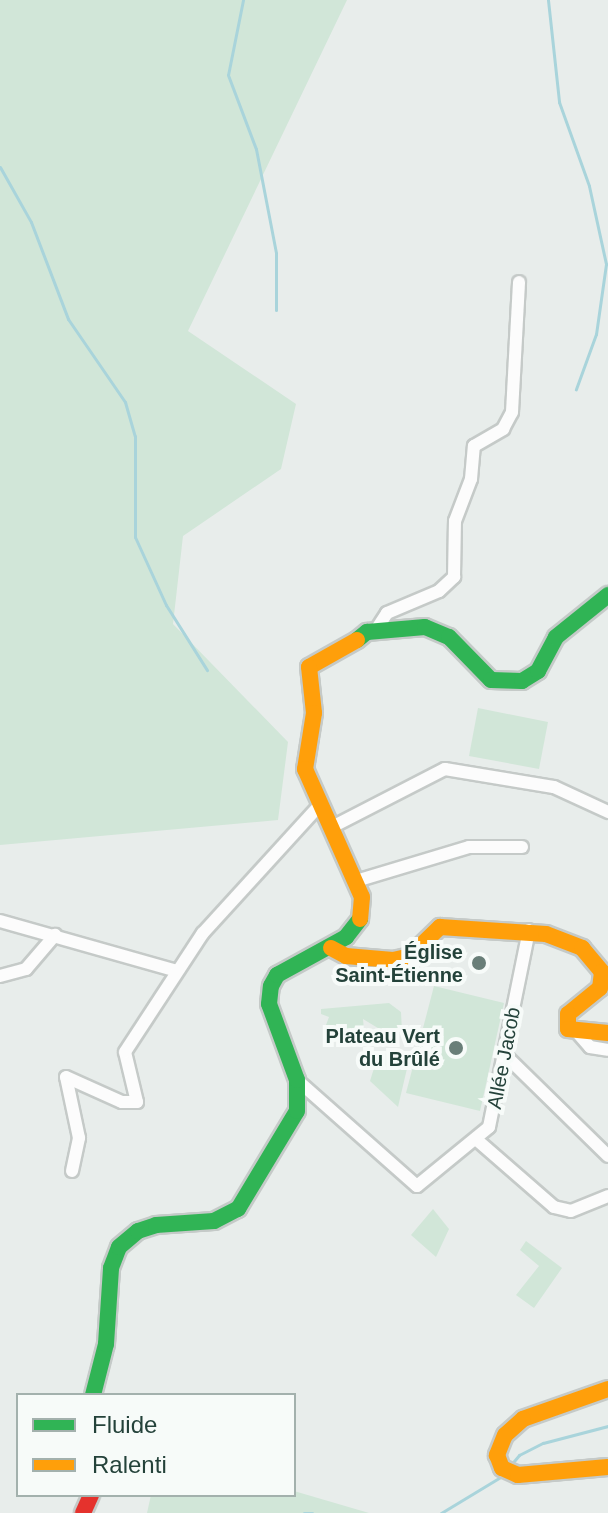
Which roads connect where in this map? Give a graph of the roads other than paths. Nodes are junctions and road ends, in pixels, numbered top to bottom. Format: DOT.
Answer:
graph roads {
  1 [pos="519,282"];
  2 [pos="608,595"];
  3 [pos="376,630"];
  4 [pos="319,806"];
  5 [pos="608,812"];
  6 [pos="332,827"];
  7 [pos="522,847"];
  8 [pos="356,881"];
  9 [pos="0,921"];
  10 [pos="529,930"];
  11 [pos="55,935"];
  12 [pos="331,948"];
  13 [pos="177,971"];
  14 [pos="0,976"];
  15 [pos="577,1032"];
  16 [pos="608,1033"];
  17 [pos="608,1050"];
  18 [pos="506,1056"];
  19 [pos="297,1080"];
  20 [pos="477,1140"];
  21 [pos="608,1156"];
  22 [pos="72,1171"];
  23 [pos="608,1196"];
  24 [pos="608,1389"];
  25 [pos="94,1393"];
  26 [pos="608,1467"];
  1 -- 3 [label="street"];
  2 -- 3 [label="main road"];
  3 -- 4 [label="main road"];
  4 -- 6 [label="main road"];
  4 -- 13 [label="street"];
  5 -- 6 [label="street"];
  6 -- 8 [label="main road"];
  7 -- 8 [label="street"];
  8 -- 12 [label="main road"];
  9 -- 11 [label="street"];
  10 -- 12 [label="main road"];
  10 -- 15 [label="main road"];
  10 -- 18 [label="street, Allée Jacob"];
  11 -- 13 [label="street"];
  11 -- 14 [label="street"];
  12 -- 19 [label="main road"];
  13 -- 22 [label="street"];
  15 -- 16 [label="main road"];
  15 -- 17 [label="street"];
  18 -- 20 [label="street, Allée Jacob"];
  18 -- 21 [label="street"];
  19 -- 20 [label="street, Allée Jacob"];
  19 -- 25 [label="main road"];
  20 -- 23 [label="street"];
  24 -- 26 [label="main road"];
}
